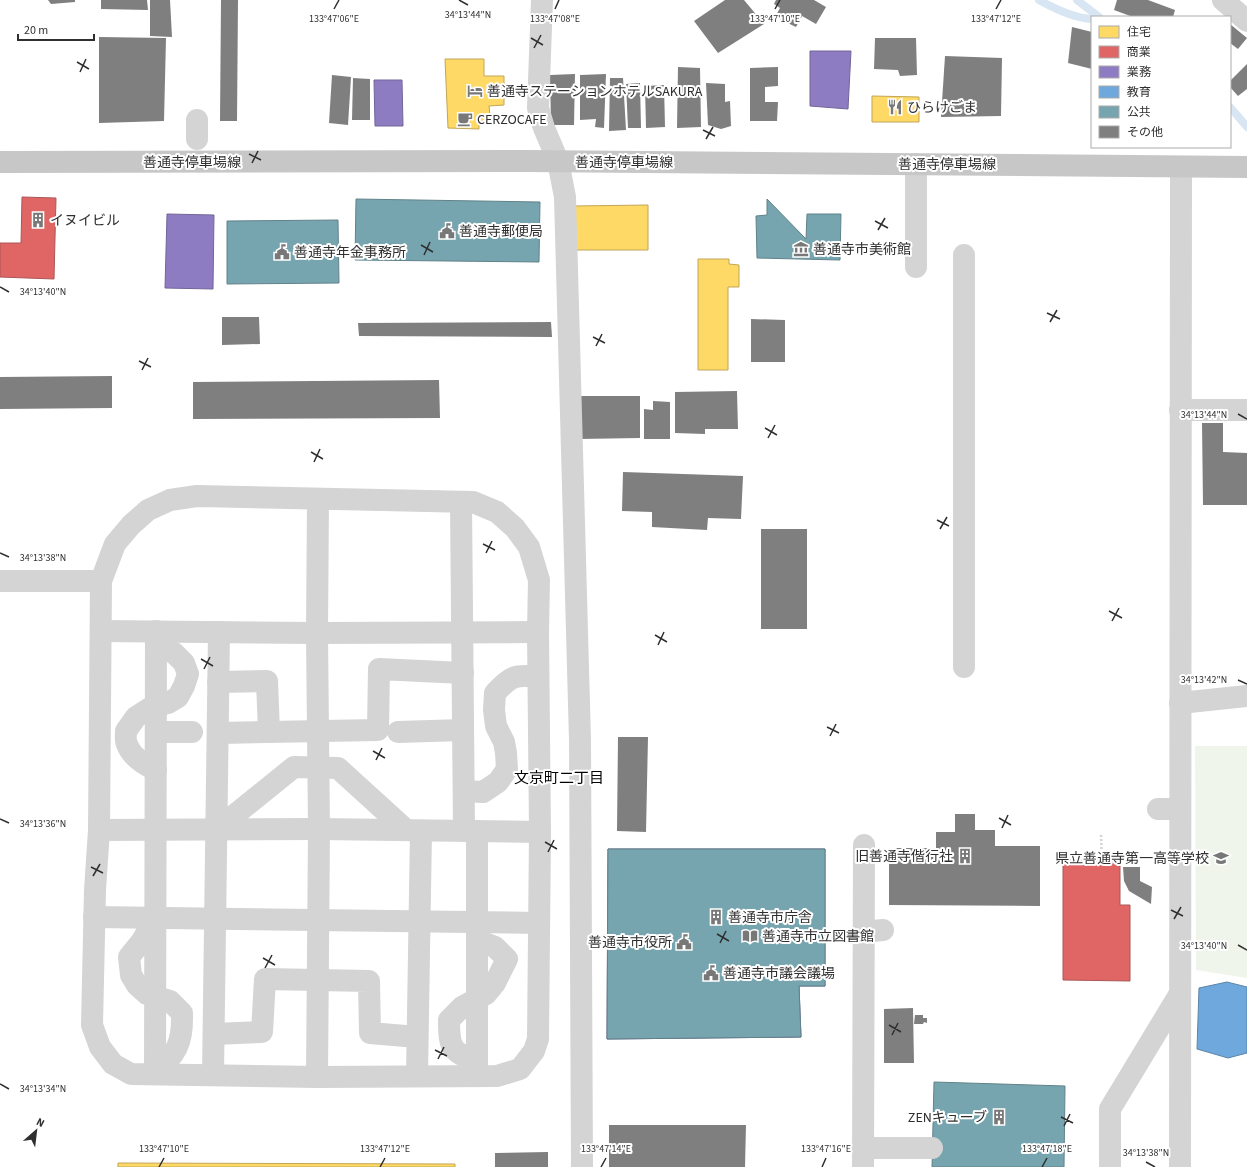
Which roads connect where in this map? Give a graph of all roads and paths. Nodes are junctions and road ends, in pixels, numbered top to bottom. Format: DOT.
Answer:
graph roads {
  1 [pos="542,0"];
  2 [pos="1223,0"];
  3 [pos="1247,21"];
  4 [pos="0,162"];
  5 [pos="558,162"];
  6 [pos="916,164"];
  7 [pos="1181,166"];
  8 [pos="1247,166"];
  9 [pos="964,255"];
  10 [pos="916,266"];
  11 [pos="1180,410"];
  12 [pos="1247,410"];
  13 [pos="318,499"];
  14 [pos="461,502"];
  15 [pos="101,581"];
  16 [pos="0,582"];
  17 [pos="101,631"];
  18 [pos="219,632"];
  19 [pos="462,632"];
  20 [pos="538,632"];
  21 [pos="317,633"];
  22 [pos="156,639"];
  23 [pos="964,667"];
  24 [pos="462,673"];
  25 [pos="538,677"];
  26 [pos="218,682"];
  27 [pos="1247,696"];
  28 [pos="1180,703"];
  29 [pos="156,707"];
  30 [pos="463,730"];
  31 [pos="318,731"];
  32 [pos="156,732"];
  33 [pos="192,732"];
  34 [pos="270,732"];
  35 [pos="398,732"];
  36 [pos="218,733"];
  37 [pos="318,768"];
  38 [pos="156,770"];
  39 [pos="464,791"];
  40 [pos="1158,809"];
  41 [pos="1179,809"];
  42 [pos="319,829"];
  43 [pos="99,830"];
  44 [pos="156,830"];
  45 [pos="216,830"];
  46 [pos="413,830"];
  47 [pos="471,831"];
  48 [pos="540,832"];
  49 [pos="1102,835"];
  50 [pos="864,845"];
  51 [pos="1096,854"];
  52 [pos="1102,854"];
  53 [pos="1102,861"];
  54 [pos="94,917"];
  55 [pos="155,918"];
  56 [pos="215,919"];
  57 [pos="318,920"];
  58 [pos="419,922"];
  59 [pos="539,923"];
  60 [pos="477,931"];
  61 [pos="318,980"];
  62 [pos="1179,995"];
  63 [pos="477,998"];
  64 [pos="214,1034"];
  65 [pos="417,1037"];
  66 [pos="477,1069"];
  67 [pos="155,1074"];
  68 [pos="213,1075"];
  69 [pos="417,1076"];
  70 [pos="318,1077"];
  71 [pos="932,1148"];
  72 [pos="863,1157"];
  73 [pos="582,1167"];
  74 [pos="1110,1167"];
  75 [pos="1180,1167"];
  1 -- 5 [label="street"];
  2 -- 3 [label="street"];
  4 -- 5 [label="main road, 善通寺停車場線"];
  5 -- 6 [label="main road, 善通寺停車場線"];
  5 -- 73 [label="street"];
  6 -- 7 [label="main road, 善通寺停車場線"];
  6 -- 10 [label="street"];
  7 -- 8 [label="main road, 善通寺停車場線"];
  7 -- 11 [label="street"];
  9 -- 23 [label="street"];
  11 -- 12 [label="street"];
  11 -- 28 [label="street"];
  13 -- 14 [label="street"];
  13 -- 15 [label="street"];
  13 -- 21 [label="street"];
  14 -- 19 [label="street"];
  14 -- 20 [label="street"];
  15 -- 16 [label="street"];
  15 -- 17 [label="street"];
  17 -- 22 [label="street"];
  17 -- 43 [label="street"];
  18 -- 21 [label="street"];
  18 -- 22 [label="street"];
  18 -- 26 [label="street"];
  19 -- 20 [label="street"];
  19 -- 21 [label="street"];
  19 -- 24 [label="street"];
  20 -- 25 [label="street"];
  21 -- 31 [label="street"];
  22 -- 29 [label="street"];
  22 -- 29 [label="street"];
  24 -- 30 [label="street"];
  24 -- 31 [label="street"];
  25 -- 39 [label="street"];
  25 -- 48 [label="street"];
  26 -- 34 [label="street"];
  26 -- 36 [label="street"];
  27 -- 28 [label="street"];
  28 -- 41 [label="street"];
  29 -- 32 [label="street"];
  29 -- 38 [label="street"];
  30 -- 35 [label="street"];
  30 -- 39 [label="street"];
  31 -- 34 [label="street"];
  31 -- 37 [label="street"];
  32 -- 33 [label="street"];
  32 -- 38 [label="street"];
  34 -- 36 [label="street"];
  36 -- 45 [label="street"];
  37 -- 42 [label="street"];
  37 -- 45 [label="street"];
  37 -- 46 [label="street"];
  38 -- 44 [label="street"];
  39 -- 47 [label="street"];
  40 -- 41 [label="street"];
  41 -- 62 [label="street"];
  42 -- 45 [label="street"];
  42 -- 46 [label="street"];
  42 -- 57 [label="street"];
  43 -- 44 [label="street"];
  43 -- 54 [label="street"];
  44 -- 45 [label="street"];
  44 -- 55 [label="street"];
  45 -- 56 [label="street"];
  46 -- 47 [label="street"];
  46 -- 58 [label="street"];
  47 -- 48 [label="street"];
  47 -- 60 [label="street"];
  48 -- 59 [label="street"];
  49 -- 52 [label="path"];
  50 -- 72 [label="street"];
  51 -- 52 [label="path"];
  52 -- 53 [label="path"];
  54 -- 55 [label="street"];
  54 -- 67 [label="street"];
  55 -- 56 [label="street"];
  55 -- 67 [label="street"];
  56 -- 57 [label="street"];
  56 -- 64 [label="street"];
  57 -- 58 [label="street"];
  57 -- 61 [label="street"];
  58 -- 60 [label="street"];
  58 -- 65 [label="street"];
  59 -- 60 [label="street"];
  59 -- 66 [label="street"];
  60 -- 63 [label="street"];
  60 -- 63 [label="street"];
  61 -- 64 [label="street"];
  61 -- 65 [label="street"];
  61 -- 70 [label="street"];
  62 -- 74 [label="street"];
  62 -- 75 [label="street"];
  63 -- 66 [label="street"];
  63 -- 66 [label="street"];
  64 -- 68 [label="street"];
  65 -- 69 [label="street"];
  66 -- 69 [label="street"];
  67 -- 68 [label="street"];
  68 -- 70 [label="street"];
  69 -- 70 [label="street"];
  71 -- 72 [label="street"];
}
